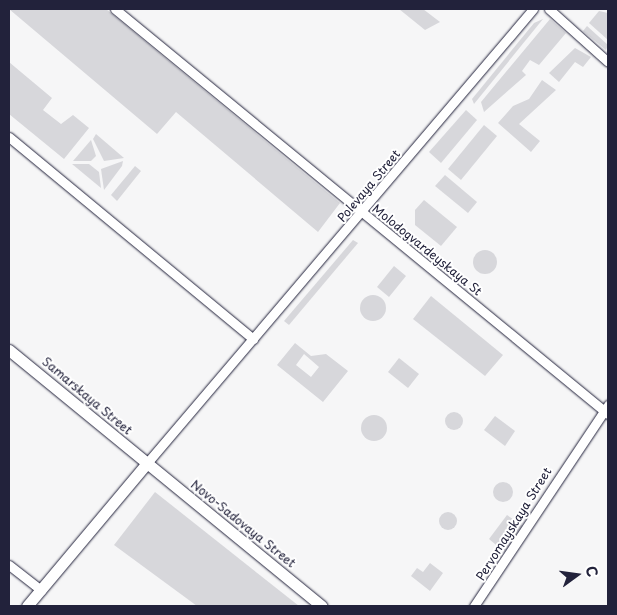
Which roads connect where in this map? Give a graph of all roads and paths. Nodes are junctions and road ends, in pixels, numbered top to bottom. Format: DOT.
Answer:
graph roads {
  1 [pos="115,9"];
  2 [pos="533,9"];
  3 [pos="549,9"];
  4 [pos="608,62"];
  5 [pos="9,137"];
  6 [pos="362,213"];
  7 [pos="253,339"];
  8 [pos="9,350"];
  9 [pos="607,409"];
  10 [pos="147,463"];
  11 [pos="9,565"];
  12 [pos="40,590"];
  13 [pos="27,606"];
  14 [pos="322,606"];
  15 [pos="474,606"];
  1 -- 6 [label="street, Molodogvardeyskaya St"];
  2 -- 6 [label="street, Polevaya Street"];
  3 -- 4 [label="street"];
  5 -- 7 [label="street"];
  6 -- 7 [label="street, Polevaya Street"];
  6 -- 9 [label="street, Molodogvardeyskaya St"];
  7 -- 10 [label="street, Polevaya Street"];
  8 -- 10 [label="main road, Samarskaya Street"];
  9 -- 15 [label="street, Pervomayskaya Street"];
  10 -- 12 [label="main road"];
  10 -- 14 [label="main road, Novo-Sadovaya Street"];
  11 -- 12 [label="street"];
  12 -- 13 [label="main road"];
}
